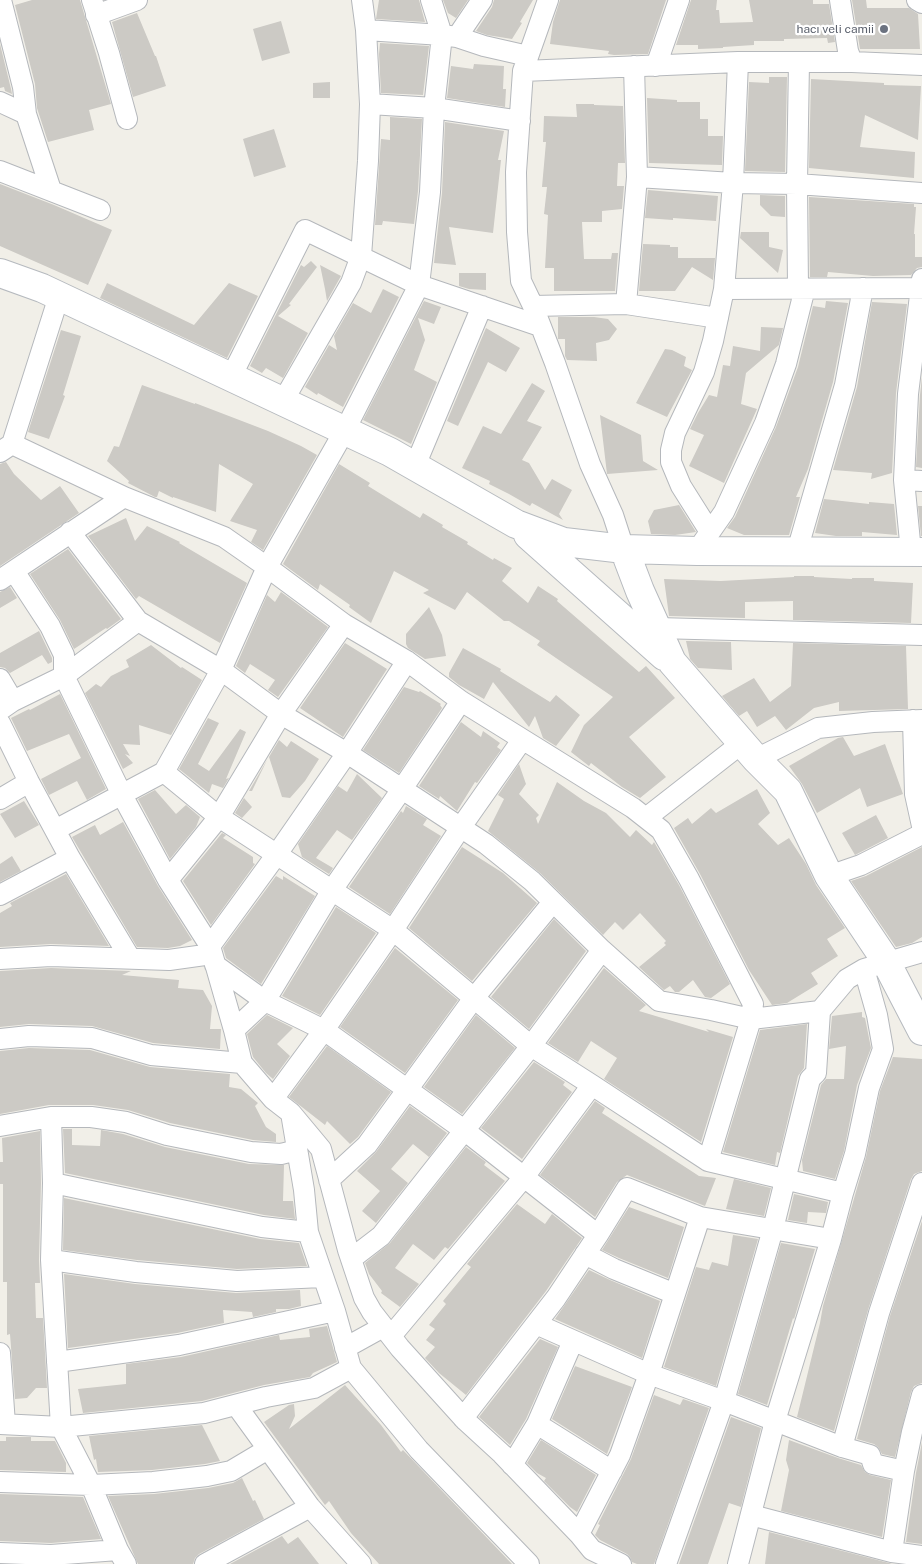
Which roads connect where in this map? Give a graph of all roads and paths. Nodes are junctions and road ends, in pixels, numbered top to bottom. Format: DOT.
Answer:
graph roads {
  1 [pos="1,0"];
  2 [pos="137,0"];
  3 [pos="362,0"];
  4 [pos="431,0"];
  5 [pos="482,0"];
  6 [pos="547,0"];
  7 [pos="679,0"];
  8 [pos="840,0"];
  9 [pos="916,0"];
  10 [pos="922,3"];
  11 [pos="94,7"];
  12 [pos="366,30"];
  13 [pos="450,36"];
  14 [pos="738,62"];
  15 [pos="799,62"];
  16 [pos="852,62"];
  17 [pos="526,64"];
  18 [pos="922,65"];
  19 [pos="634,66"];
  20 [pos="656,66"];
  21 [pos="0,102"];
  22 [pos="370,104"];
  23 [pos="434,108"];
  24 [pos="26,114"];
  25 [pos="127,119"];
  26 [pos="520,121"];
  27 [pos="0,170"];
  28 [pos="637,177"];
  29 [pos="733,183"];
  30 [pos="797,184"];
  31 [pos="51,190"];
  32 [pos="922,193"];
  33 [pos="100,210"];
  34 [pos="361,256"];
  35 [pos="0,272"];
  36 [pos="922,279"];
  37 [pos="419,286"];
  38 [pos="802,288"];
  39 [pos="864,288"];
  40 [pos="922,288"];
  41 [pos="724,289"];
  42 [pos="59,296"];
  43 [pos="626,304"];
  44 [pos="482,306"];
  45 [pos="533,306"];
  46 [pos="718,318"];
  47 [pos="540,326"];
  48 [pos="231,377"];
  49 [pos="915,394"];
  50 [pos="283,402"];
  51 [pos="345,430"];
  52 [pos="6,448"];
  53 [pos="415,466"];
  54 [pos="913,481"];
  55 [pos="124,497"];
  56 [pos="516,524"];
  57 [pos="70,532"];
  58 [pos="704,541"];
  59 [pos="624,549"];
  60 [pos="797,550"];
  61 [pos="916,552"];
  62 [pos="267,567"];
  63 [pos="7,576"];
  64 [pos="138,621"];
  65 [pos="344,624"];
  66 [pos="657,628"];
  67 [pos="922,635"];
  68 [pos="407,661"];
  69 [pos="672,662"];
  70 [pos="221,670"];
  71 [pos="64,676"];
  72 [pos="0,679"];
  73 [pos="461,700"];
  74 [pos="7,706"];
  75 [pos="282,714"];
  76 [pos="918,720"];
  77 [pos="0,723"];
  78 [pos="522,740"];
  79 [pos="749,751"];
  80 [pos="347,753"];
  81 [pos="164,772"];
  82 [pos="29,782"];
  83 [pos="402,790"];
  84 [pos="122,795"];
  85 [pos="0,799"];
  86 [pos="219,816"];
  87 [pos="646,818"];
  88 [pos="922,826"];
  89 [pos="461,828"];
  90 [pos="55,830"];
  91 [pos="922,834"];
  92 [pos="277,854"];
  93 [pos="70,858"];
  94 [pos="829,876"];
  95 [pos="168,880"];
  96 [pos="332,890"];
  97 [pos="0,895"];
  98 [pos="553,902"];
  99 [pos="394,930"];
  100 [pos="602,950"];
  101 [pos="922,952"];
  102 [pos="212,955"];
  103 [pos="130,958"];
  104 [pos="0,959"];
  105 [pos="875,966"];
  106 [pos="474,998"];
  107 [pos="265,1000"];
  108 [pos="820,1011"];
  109 [pos="751,1019"];
  110 [pos="234,1030"];
  111 [pos="324,1030"];
  112 [pos="922,1031"];
  113 [pos="0,1039"];
  114 [pos="531,1046"];
  115 [pos="242,1063"];
  116 [pos="592,1085"];
  117 [pos="407,1090"];
  118 [pos="273,1099"];
  119 [pos="291,1113"];
  120 [pos="51,1116"];
  121 [pos="0,1126"];
  122 [pos="464,1130"];
  123 [pos="297,1150"];
  124 [pos="708,1161"];
  125 [pos="524,1177"];
  126 [pos="786,1179"];
  127 [pos="329,1180"];
  128 [pos="53,1183"];
  129 [pos="922,1183"];
  130 [pos="842,1193"];
  131 [pos="700,1217"];
  132 [pos="773,1230"];
  133 [pos="308,1232"];
  134 [pos="598,1235"];
  135 [pos="831,1239"];
  136 [pos="585,1254"];
  137 [pos="351,1259"];
  138 [pos="51,1260"];
  139 [pos="322,1277"];
  140 [pos="675,1294"];
  141 [pos="335,1312"];
  142 [pos="536,1324"];
  143 [pos="387,1331"];
  144 [pos="573,1341"];
  145 [pos="346,1348"];
  146 [pos="0,1353"];
  147 [pos="57,1362"];
  148 [pos="351,1368"];
  149 [pos="649,1374"];
  150 [pos="922,1395"];
  151 [pos="724,1401"];
  152 [pos="236,1405"];
  153 [pos="463,1418"];
  154 [pos="775,1421"];
  155 [pos="2,1424"];
  156 [pos="537,1424"];
  157 [pos="61,1427"];
  158 [pos="842,1447"];
  159 [pos="268,1449"];
  160 [pos="512,1465"];
  161 [pos="612,1472"];
  162 [pos="904,1472"];
  163 [pos="0,1482"];
  164 [pos="91,1484"];
  165 [pos="310,1507"];
  166 [pos="751,1515"];
  167 [pos="579,1534"];
  168 [pos="892,1552"];
  169 [pos="0,1553"];
  170 [pos="922,1556"];
  171 [pos="122,1557"];
  172 [pos="205,1564"];
  173 [pos="361,1564"];
  174 [pos="529,1564"];
  175 [pos="622,1564"];
  176 [pos="666,1564"];
  177 [pos="738,1564"];
  1 -- 24 [label="street"];
  2 -- 11 [label="street"];
  3 -- 12 [label="street"];
  4 -- 13 [label="street"];
  5 -- 13 [label="street"];
  6 -- 17 [label="street"];
  7 -- 20 [label="street"];
  8 -- 16 [label="street"];
  9 -- 10 [label="street"];
  11 -- 25 [label="street"];
  12 -- 13 [label="street"];
  12 -- 22 [label="street"];
  13 -- 17 [label="street"];
  13 -- 23 [label="street"];
  14 -- 15 [label="street"];
  14 -- 20 [label="street"];
  14 -- 29 [label="street"];
  15 -- 16 [label="street"];
  15 -- 30 [label="street"];
  16 -- 18 [label="street"];
  17 -- 19 [label="street"];
  17 -- 26 [label="street"];
  19 -- 20 [label="street"];
  19 -- 28 [label="street"];
  21 -- 24 [label="street"];
  22 -- 23 [label="street"];
  22 -- 34 [label="street"];
  23 -- 26 [label="street"];
  23 -- 37 [label="street"];
  24 -- 31 [label="street"];
  26 -- 45 [label="street"];
  27 -- 31 [label="street"];
  28 -- 29 [label="street"];
  28 -- 43 [label="street"];
  29 -- 30 [label="street"];
  29 -- 41 [label="street"];
  30 -- 32 [label="street"];
  30 -- 38 [label="street"];
  31 -- 33 [label="street"];
  34 -- 37 [label="street"];
  34 -- 48 [label="street"];
  34 -- 50 [label="street"];
  35 -- 42 [label="main road"];
  36 -- 40 [label="street"];
  37 -- 44 [label="street"];
  37 -- 51 [label="street"];
  38 -- 39 [label="street"];
  38 -- 41 [label="street"];
  38 -- 58 [label="street"];
  39 -- 40 [label="street"];
  39 -- 60 [label="street"];
  40 -- 49 [label="street"];
  41 -- 46 [label="street"];
  42 -- 48 [label="main road"];
  42 -- 52 [label="street"];
  43 -- 45 [label="street"];
  43 -- 46 [label="street"];
  44 -- 47 [label="street"];
  44 -- 53 [label="street"];
  45 -- 47 [label="street"];
  46 -- 58 [label="street"];
  47 -- 59 [label="street"];
  48 -- 50 [label="main road"];
  49 -- 54 [label="street"];
  50 -- 51 [label="main road"];
  51 -- 53 [label="main road"];
  51 -- 62 [label="street"];
  52 -- 55 [label="street"];
  53 -- 56 [label="main road"];
  54 -- 61 [label="street"];
  55 -- 57 [label="street"];
  55 -- 62 [label="street"];
  56 -- 59 [label="main road"];
  56 -- 69 [label="main road"];
  57 -- 63 [label="street"];
  57 -- 64 [label="street"];
  58 -- 59 [label="main road"];
  58 -- 60 [label="main road"];
  59 -- 66 [label="main road"];
  60 -- 61 [label="main road"];
  62 -- 65 [label="street"];
  62 -- 70 [label="street"];
  63 -- 71 [label="street"];
  64 -- 70 [label="street"];
  64 -- 71 [label="street"];
  65 -- 68 [label="street"];
  65 -- 75 [label="street"];
  66 -- 67 [label="street"];
  66 -- 69 [label="main road"];
  68 -- 73 [label="street"];
  68 -- 80 [label="street"];
  69 -- 79 [label="main road"];
  70 -- 75 [label="street"];
  70 -- 81 [label="street"];
  71 -- 74 [label="street"];
  71 -- 84 [label="street"];
  72 -- 74 [label="street"];
  73 -- 78 [label="street"];
  73 -- 83 [label="street"];
  75 -- 80 [label="street"];
  75 -- 86 [label="street"];
  76 -- 79 [label="street"];
  76 -- 88 [label="street"];
  77 -- 82 [label="street"];
  78 -- 87 [label="street"];
  78 -- 89 [label="street"];
  79 -- 87 [label="street"];
  79 -- 94 [label="main road"];
  80 -- 83 [label="street"];
  80 -- 92 [label="street"];
  81 -- 84 [label="street"];
  81 -- 86 [label="street"];
  82 -- 85 [label="street"];
  82 -- 90 [label="street"];
  83 -- 89 [label="street"];
  83 -- 96 [label="street"];
  84 -- 90 [label="street"];
  84 -- 95 [label="street"];
  86 -- 92 [label="street"];
  86 -- 95 [label="street"];
  87 -- 109 [label="street"];
  89 -- 98 [label="street"];
  89 -- 99 [label="street"];
  90 -- 93 [label="street"];
  91 -- 94 [label="street"];
  92 -- 96 [label="street"];
  92 -- 102 [label="street"];
  93 -- 97 [label="street"];
  93 -- 103 [label="street"];
  94 -- 105 [label="main road"];
  95 -- 102 [label="street"];
  96 -- 99 [label="street"];
  96 -- 107 [label="street"];
  98 -- 100 [label="street"];
  98 -- 106 [label="street"];
  99 -- 106 [label="street"];
  99 -- 111 [label="street"];
  100 -- 109 [label="street"];
  100 -- 114 [label="street"];
  101 -- 105 [label="street"];
  102 -- 103 [label="street"];
  102 -- 107 [label="street"];
  102 -- 110 [label="street"];
  103 -- 104 [label="street"];
  105 -- 108 [label="street"];
  105 -- 112 [label="main road"];
  105 -- 130 [label="street"];
  106 -- 114 [label="street"];
  106 -- 117 [label="street"];
  107 -- 110 [label="street"];
  107 -- 111 [label="street"];
  108 -- 109 [label="street"];
  108 -- 126 [label="street"];
  109 -- 124 [label="street"];
  110 -- 115 [label="street"];
  111 -- 117 [label="street"];
  111 -- 118 [label="street"];
  113 -- 115 [label="street"];
  114 -- 116 [label="street"];
  114 -- 122 [label="street"];
  115 -- 118 [label="street"];
  116 -- 124 [label="street"];
  116 -- 125 [label="street"];
  117 -- 122 [label="street"];
  117 -- 127 [label="street"];
  118 -- 119 [label="street"];
  119 -- 123 [label="street"];
  119 -- 127 [label="street"];
  120 -- 121 [label="street"];
  120 -- 123 [label="street"];
  120 -- 128 [label="street"];
  122 -- 125 [label="street"];
  122 -- 137 [label="street"];
  123 -- 133 [label="street"];
  124 -- 126 [label="street"];
  125 -- 134 [label="street"];
  125 -- 143 [label="street"];
  126 -- 130 [label="street"];
  126 -- 132 [label="street"];
  127 -- 137 [label="street"];
  128 -- 133 [label="street"];
  128 -- 138 [label="street"];
  129 -- 158 [label="street"];
  130 -- 135 [label="street"];
  131 -- 132 [label="street"];
  131 -- 134 [label="street"];
  131 -- 140 [label="street"];
  132 -- 135 [label="street"];
  132 -- 151 [label="street"];
  133 -- 139 [label="street"];
  134 -- 136 [label="street"];
  135 -- 154 [label="street"];
  136 -- 140 [label="street"];
  136 -- 142 [label="street"];
  137 -- 143 [label="street"];
  138 -- 139 [label="street"];
  138 -- 147 [label="street"];
  139 -- 141 [label="street"];
  140 -- 149 [label="street"];
  141 -- 145 [label="street"];
  141 -- 147 [label="street"];
  142 -- 144 [label="street"];
  142 -- 153 [label="street"];
  143 -- 145 [label="street"];
  143 -- 153 [label="street"];
  144 -- 149 [label="street"];
  144 -- 156 [label="street"];
  145 -- 148 [label="street"];
  146 -- 155 [label="street"];
  147 -- 157 [label="street"];
  148 -- 152 [label="street"];
  148 -- 174 [label="street"];
  149 -- 151 [label="street"];
  149 -- 161 [label="street"];
  150 -- 162 [label="street"];
  151 -- 154 [label="street"];
  151 -- 176 [label="street"];
  152 -- 157 [label="street"];
  152 -- 159 [label="street"];
  153 -- 160 [label="street"];
  154 -- 158 [label="street"];
  154 -- 166 [label="street"];
  155 -- 157 [label="street"];
  156 -- 160 [label="street"];
  156 -- 161 [label="street"];
  157 -- 164 [label="street"];
  158 -- 162 [label="street"];
  159 -- 164 [label="street"];
  159 -- 165 [label="street"];
  160 -- 167 [label="street"];
  161 -- 167 [label="street"];
  162 -- 168 [label="street"];
  163 -- 164 [label="street"];
  164 -- 171 [label="street"];
  165 -- 172 [label="street"];
  165 -- 173 [label="street"];
  166 -- 168 [label="street"];
  166 -- 177 [label="street"];
  167 -- 175 [label="street"];
  168 -- 170 [label="street"];
  169 -- 171 [label="street"];
}
